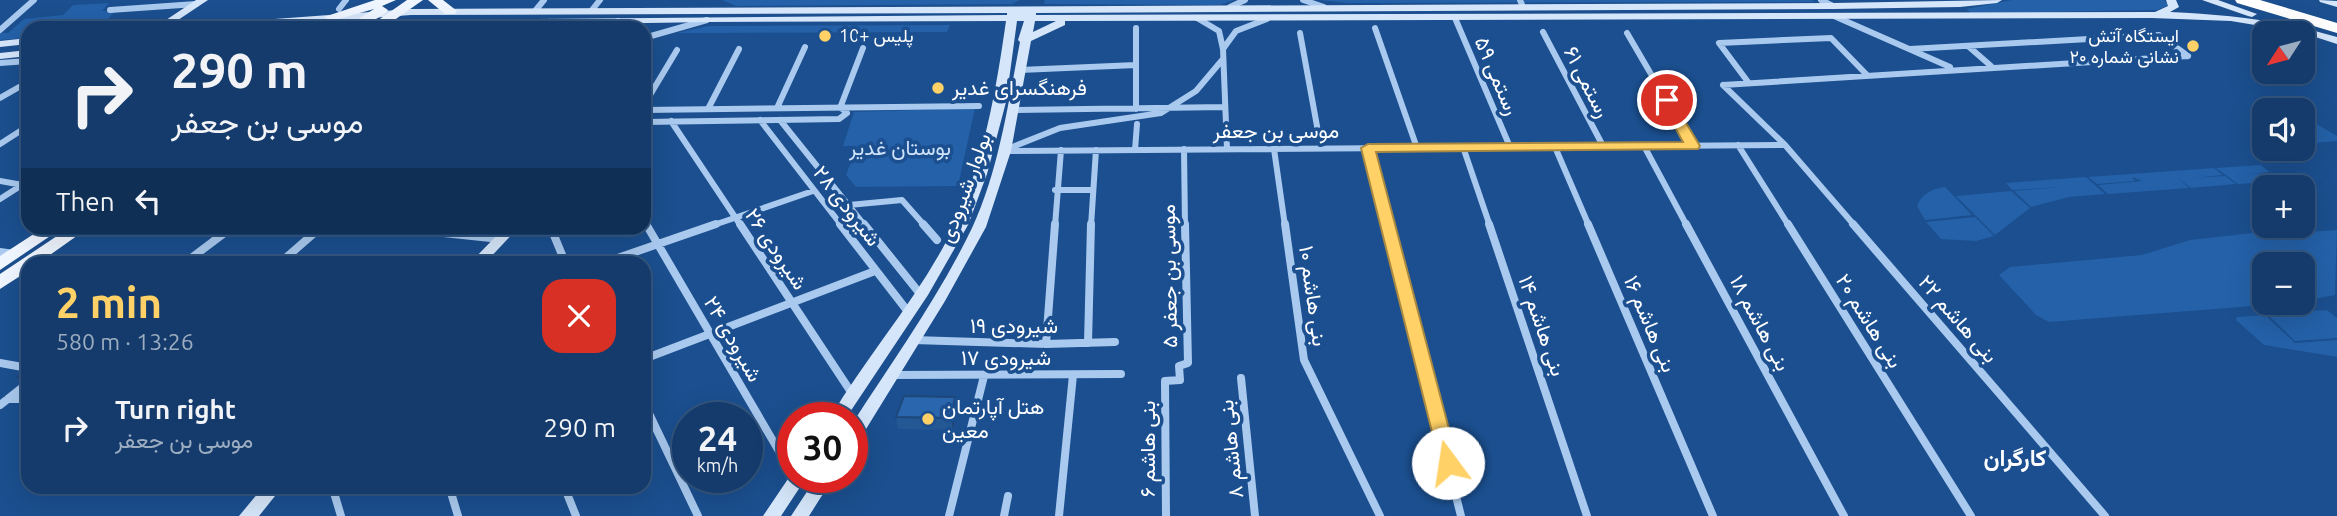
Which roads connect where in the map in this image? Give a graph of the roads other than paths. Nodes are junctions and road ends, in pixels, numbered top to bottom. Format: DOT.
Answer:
graph roads {
  1 [pos="34,0"];
  2 [pos="119,0"];
  3 [pos="346,0"];
  4 [pos="416,0"];
  5 [pos="544,0"];
  6 [pos="600,0"];
  7 [pos="688,0"];
  8 [pos="712,0"];
  9 [pos="1245,0"];
  10 [pos="1303,0"];
  11 [pos="1821,0"];
  12 [pos="1997,0"];
  13 [pos="2171,0"];
  14 [pos="2207,0"];
  15 [pos="2243,0"];
  16 [pos="2284,0"];
  17 [pos="2324,0"];
  18 [pos="200,2"];
  19 [pos="1522,3"];
  20 [pos="394,4"];
  21 [pos="2337,4"];
  22 [pos="435,6"];
  23 [pos="1230,7"];
  24 [pos="1325,7"];
  25 [pos="888,9"];
  26 [pos="1032,9"];
  27 [pos="592,10"];
  28 [pos="645,10"];
  29 [pos="737,10"];
  30 [pos="450,11"];
  31 [pos="535,11"];
  32 [pos="1833,11"];
  33 [pos="1063,13"];
  34 [pos="1012,14"];
  35 [pos="2152,15"];
  36 [pos="2337,16"];
  37 [pos="336,18"];
  38 [pos="1197,18"];
  39 [pos="1455,18"];
  40 [pos="709,19"];
  41 [pos="1075,19"];
  42 [pos="1267,19"];
  43 [pos="880,20"];
  44 [pos="968,20"];
  45 [pos="170,21"];
  46 [pos="292,21"];
  47 [pos="365,21"];
  48 [pos="376,21"];
  49 [pos="417,21"];
  50 [pos="618,21"];
  51 [pos="2274,21"];
  52 [pos="2252,22"];
  53 [pos="1375,27"];
  54 [pos="1136,28"];
  55 [pos="2337,28"];
  56 [pos="0,30"];
  57 [pos="1543,32"];
  58 [pos="1300,33"];
  59 [pos="1627,33"];
  60 [pos="2315,34"];
  61 [pos="651,36"];
  62 [pos="1009,39"];
  63 [pos="1024,40"];
  64 [pos="2337,41"];
  65 [pos="21,42"];
  66 [pos="0,44"];
  67 [pos="1968,46"];
  68 [pos="805,47"];
  69 [pos="863,48"];
  70 [pos="739,49"];
  71 [pos="1223,49"];
  72 [pos="1910,49"];
  73 [pos="677,50"];
  74 [pos="21,54"];
  75 [pos="0,56"];
  76 [pos="1223,59"];
  77 [pos="21,62"];
  78 [pos="0,64"];
  79 [pos="1136,65"];
  80 [pos="1992,66"];
  81 [pos="1954,68"];
  82 [pos="1025,69"];
  83 [pos="1866,74"];
  84 [pos="1748,82"];
  85 [pos="21,86"];
  86 [pos="651,93"];
  87 [pos="0,98"];
  88 [pos="979,106"];
  89 [pos="1225,107"];
  90 [pos="777,108"];
  91 [pos="840,108"];
  92 [pos="1136,108"];
  93 [pos="1175,108"];
  94 [pos="708,109"];
  95 [pos="651,110"];
  96 [pos="656,110"];
  97 [pos="1014,110"];
  98 [pos="651,117"];
  99 [pos="760,120"];
  100 [pos="780,120"];
  101 [pos="671,121"];
  102 [pos="651,122"];
  103 [pos="1137,124"];
  104 [pos="21,130"];
  105 [pos="0,144"];
  106 [pos="1738,145"];
  107 [pos="1784,145"];
  108 [pos="1603,146"];
  109 [pos="1644,146"];
  110 [pos="1693,146"];
  111 [pos="1510,147"];
  112 [pos="1555,147"];
  113 [pos="1321,148"];
  114 [pos="1368,148"];
  115 [pos="1417,148"];
  116 [pos="1463,148"];
  117 [pos="1184,149"];
  118 [pos="1227,149"];
  119 [pos="1274,149"];
  120 [pos="1061,150"];
  121 [pos="1096,150"];
  122 [pos="1135,150"];
  123 [pos="1005,151"];
  124 [pos="0,181"];
  125 [pos="21,185"];
  126 [pos="21,188"];
  127 [pos="1055,190"];
  128 [pos="1092,190"];
  129 [pos="813,191"];
  130 [pos="0,199"];
  131 [pos="849,205"];
  132 [pos="733,218"];
  133 [pos="651,232"];
  134 [pos="46,235"];
  135 [pos="66,235"];
  136 [pos="222,235"];
  137 [pos="312,235"];
  138 [pos="463,235"];
  139 [pos="504,235"];
  140 [pos="554,235"];
  141 [pos="500,239"];
  142 [pos="937,240"];
  143 [pos="658,244"];
  144 [pos="21,256"];
  145 [pos="24,256"];
  146 [pos="194,256"];
  147 [pos="288,256"];
  148 [pos="484,256"];
  149 [pos="563,256"];
  150 [pos="623,256"];
  151 [pos="18,259"];
  152 [pos="875,271"];
  153 [pos="0,283"];
  154 [pos="921,295"];
  155 [pos="791,303"];
  156 [pos="909,313"];
  157 [pos="710,334"];
  158 [pos="912,340"];
  159 [pos="1115,342"];
  160 [pos="1088,343"];
  161 [pos="1045,344"];
  162 [pos="651,356"];
  163 [pos="0,363"];
  164 [pos="21,367"];
  165 [pos="1121,374"];
  166 [pos="891,375"];
  167 [pos="1073,375"];
  168 [pos="984,376"];
  169 [pos="1241,378"];
  170 [pos="1165,381"];
  171 [pos="21,389"];
  172 [pos="854,395"];
  173 [pos="8,399"];
  174 [pos="21,399"];
  175 [pos="849,402"];
  176 [pos="0,405"];
  177 [pos="868,412"];
  178 [pos="651,418"];
  179 [pos="777,448"];
  180 [pos="786,493"];
  181 [pos="815,493"];
  182 [pos="268,494"];
  183 [pos="334,494"];
  184 [pos="451,494"];
  185 [pos="567,494"];
  186 [pos="1008,496"];
  187 [pos="248,516"];
  188 [pos="341,516"];
  189 [pos="458,516"];
  190 [pos="576,516"];
  191 [pos="698,516"];
  192 [pos="772,516"];
  193 [pos="800,516"];
  194 [pos="949,516"];
  195 [pos="1004,516"];
  196 [pos="1059,516"];
  197 [pos="1166,516"];
  198 [pos="1255,516"];
  199 [pos="1380,516"];
  200 [pos="1461,516"];
  201 [pos="1587,516"];
  202 [pos="1713,516"];
  203 [pos="1844,516"];
  204 [pos="1971,516"];
  205 [pos="2105,516"];
  1 -- 56 [label="street"];
  2 -- 18 [label="street"];
  3 -- 37 [label="street"];
  4 -- 20 [label="main road"];
  5 -- 31 [label="street"];
  6 -- 27 [label="street"];
  7 -- 28 [label="main road"];
  8 -- 29 [label="main road"];
  9 -- 23 [label="street"];
  10 -- 24 [label="street"];
  11 -- 32 [label="street"];
  12 -- 32 [label="main road"];
  13 -- 35 [label="main road"];
  14 -- 51 [label="main road"];
  15 -- 55 [label="highway"];
  16 -- 36 [label="highway"];
  17 -- 21 [label="main road"];
  18 -- 45 [label="main road"];
  19 -- 24 [label="main road"];
  19 -- 32 [label="main road"];
  20 -- 22 [label="main road"];
  20 -- 37 [label="main road"];
  20 -- 48 [label="main road"];
  22 -- 30 [label="main road"];
  22 -- 49 [label="main road"];
  23 -- 24 [label="main road"];
  23 -- 33 [label="main road"];
  25 -- 29 [label="main road"];
  25 -- 34 [label="main road"];
  25 -- 43 [label="main road"];
  26 -- 33 [label="main road"];
  26 -- 34 [label="main road"];
  26 -- 63 [label="main road, بولوار شیرودی"];
  27 -- 28 [label="main road"];
  27 -- 31 [label="main road"];
  28 -- 29 [label="main road"];
  30 -- 31 [label="main road"];
  32 -- 35 [label="main road"];
  32 -- 39 [label="main road"];
  32 -- 72 [label="street"];
  33 -- 41 [label="main road"];
  34 -- 44 [label="main road"];
  34 -- 62 [label="main road, بولوار شیرودی"];
  35 -- 52 [label="main road"];
  37 -- 46 [label="main road"];
  37 -- 47 [label="main road"];
  38 -- 41 [label="main road"];
  38 -- 42 [label="main road"];
  38 -- 71 [label="street"];
  39 -- 42 [label="main road"];
  39 -- 111 [label="street, رستمی ۵۹"];
  40 -- 43 [label="main road"];
  40 -- 50 [label="main road"];
  40 -- 61 [label="street"];
  41 -- 63 [label="main road"];
  42 -- 71 [label="street"];
  43 -- 44 [label="main road"];
  44 -- 62 [label="main road"];
  53 -- 115 [label="street"];
  54 -- 79 [label="street"];
  57 -- 108 [label="street, رستمی ۶۱"];
  58 -- 113 [label="street"];
  59 -- 110 [label="street"];
  60 -- 64 [label="main road"];
  62 -- 154 [label="main road, بولوار شیرودی"];
  63 -- 82 [label="main road, بولوار شیرودی"];
  65 -- 66 [label="main road"];
  67 -- 72 [label="street"];
  67 -- 80 [label="street"];
  67 -- 80 [label="street"];
  68 -- 90 [label="street"];
  69 -- 91 [label="street"];
  70 -- 94 [label="street"];
  71 -- 76 [label="street"];
  72 -- 81 [label="street"];
  73 -- 86 [label="street"];
  74 -- 75 [label="main road"];
  76 -- 89 [label="street"];
  76 -- 93 [label="street"];
  77 -- 78 [label="street"];
  79 -- 82 [label="street"];
  79 -- 92 [label="street"];
  80 -- 81 [label="street"];
  81 -- 83 [label="street"];
  82 -- 97 [label="main road, بولوار شیرودی"];
  83 -- 84 [label="street"];
  83 -- 84 [label="street"];
  84 -- 107 [label="street, بنی هاشم ۲۲"];
  85 -- 87 [label="street"];
  88 -- 91 [label="street"];
  89 -- 93 [label="street"];
  89 -- 118 [label="street"];
  90 -- 91 [label="street"];
  90 -- 94 [label="street"];
  91 -- 100 [label="street"];
  92 -- 93 [label="street"];
  92 -- 97 [label="street"];
  93 -- 123 [label="street"];
  94 -- 96 [label="street"];
  95 -- 96 [label="street"];
  96 -- 98 [label="street"];
  97 -- 123 [label="main road, بولوار شیرودی"];
  99 -- 100 [label="street"];
  99 -- 101 [label="street"];
  99 -- 129 [label="street, شیرودی ۲۸"];
  100 -- 131 [label="street, شیرودی ۲۸"];
  101 -- 102 [label="street"];
  101 -- 132 [label="street, شیرودی ۲۶"];
  103 -- 122 [label="street"];
  104 -- 105 [label="street"];
  106 -- 107 [label="street, موسی بن جعفر"];
  106 -- 110 [label="street, موسی بن جعفر"];
  106 -- 204 [label="street, بنی هاشم ۲۰"];
  107 -- 205 [label="street, بنی هاشم ۲۲"];
  108 -- 109 [label="street, موسی بن جعفر"];
  108 -- 112 [label="street, موسی بن جعفر"];
  109 -- 110 [label="street, موسی بن جعفر"];
  109 -- 203 [label="street, بنی هاشم ۱۸"];
  111 -- 112 [label="street, موسی بن جعفر"];
  111 -- 116 [label="street, موسی بن جعفر"];
  112 -- 202 [label="street, بنی هاشم ۱۶"];
  113 -- 114 [label="street, موسی بن جعفر"];
  113 -- 119 [label="street, موسی بن جعفر"];
  114 -- 115 [label="street, موسی بن جعفر"];
  114 -- 200 [label="street"];
  115 -- 116 [label="street, موسی بن جعفر"];
  116 -- 201 [label="street, بنی هاشم ۱۴"];
  117 -- 118 [label="street, موسی بن جعفر"];
  117 -- 122 [label="street, موسی بن جعفر"];
  117 -- 170 [label="street, موسی بن جعفر ۵"];
  118 -- 119 [label="street, موسی بن جعفر"];
  119 -- 199 [label="street, بنی هاشم ۱۰"];
  120 -- 121 [label="street, موسی بن جعفر"];
  120 -- 123 [label="street, موسی بن جعفر"];
  120 -- 127 [label="street"];
  121 -- 122 [label="street, موسی بن جعفر"];
  121 -- 128 [label="street"];
  123 -- 158 [label="main road, بولوار شیرودی"];
  124 -- 125 [label="street"];
  126 -- 130 [label="street"];
  127 -- 128 [label="street"];
  127 -- 161 [label="street"];
  128 -- 160 [label="street"];
  129 -- 132 [label="street"];
  129 -- 152 [label="street, شیرودی ۲۸"];
  131 -- 142 [label="street"];
  131 -- 154 [label="street, شیرودی ۲۸"];
  132 -- 143 [label="street"];
  132 -- 155 [label="street, شیرودی ۲۶"];
  133 -- 143 [label="street, شیرودی ۲۴"];
  134 -- 144 [label="main road"];
  135 -- 145 [label="main road"];
  136 -- 146 [label="street"];
  137 -- 147 [label="street"];
  138 -- 141 [label="street"];
  139 -- 141 [label="main road"];
  140 -- 149 [label="street"];
  141 -- 148 [label="main road"];
  143 -- 150 [label="street"];
  143 -- 157 [label="street, شیرودی ۲۴"];
  151 -- 153 [label="main road"];
  152 -- 155 [label="street"];
  152 -- 156 [label="street, شیرودی ۲۸"];
  154 -- 156 [label="main road, بولوار شیرودی"];
  155 -- 157 [label="street"];
  155 -- 172 [label="street, شیرودی ۲۶"];
  156 -- 172 [label="main road, بولوار شیرودی"];
  157 -- 162 [label="street"];
  157 -- 179 [label="street, شیرودی ۲۴"];
  158 -- 161 [label="street, شیرودی ۱۹"];
  158 -- 166 [label="main road, بولوار شیرودی"];
  159 -- 160 [label="street, شیرودی ۱۹"];
  160 -- 161 [label="street, شیرودی ۱۹"];
  163 -- 164 [label="street"];
  165 -- 167 [label="street, شیرودی ۱۷"];
  166 -- 168 [label="street, شیرودی ۱۷"];
  166 -- 177 [label="main road, بولوار شیرودی"];
  167 -- 168 [label="street, شیرودی ۱۷"];
  167 -- 196 [label="street"];
  168 -- 194 [label="street"];
  169 -- 198 [label="street, بنی هاشم ۸"];
  170 -- 197 [label="street, بنی هاشم ۶"];
  171 -- 173 [label="street"];
  172 -- 175 [label="main road, بولوار شیرودی"];
  173 -- 174 [label="street"];
  173 -- 176 [label="street"];
  178 -- 191 [label="street"];
  180 -- 192 [label="main road"];
  181 -- 193 [label="main road"];
  182 -- 187 [label="main road"];
  183 -- 188 [label="street"];
  184 -- 189 [label="street"];
  185 -- 190 [label="street"];
  186 -- 195 [label="street"];
}
